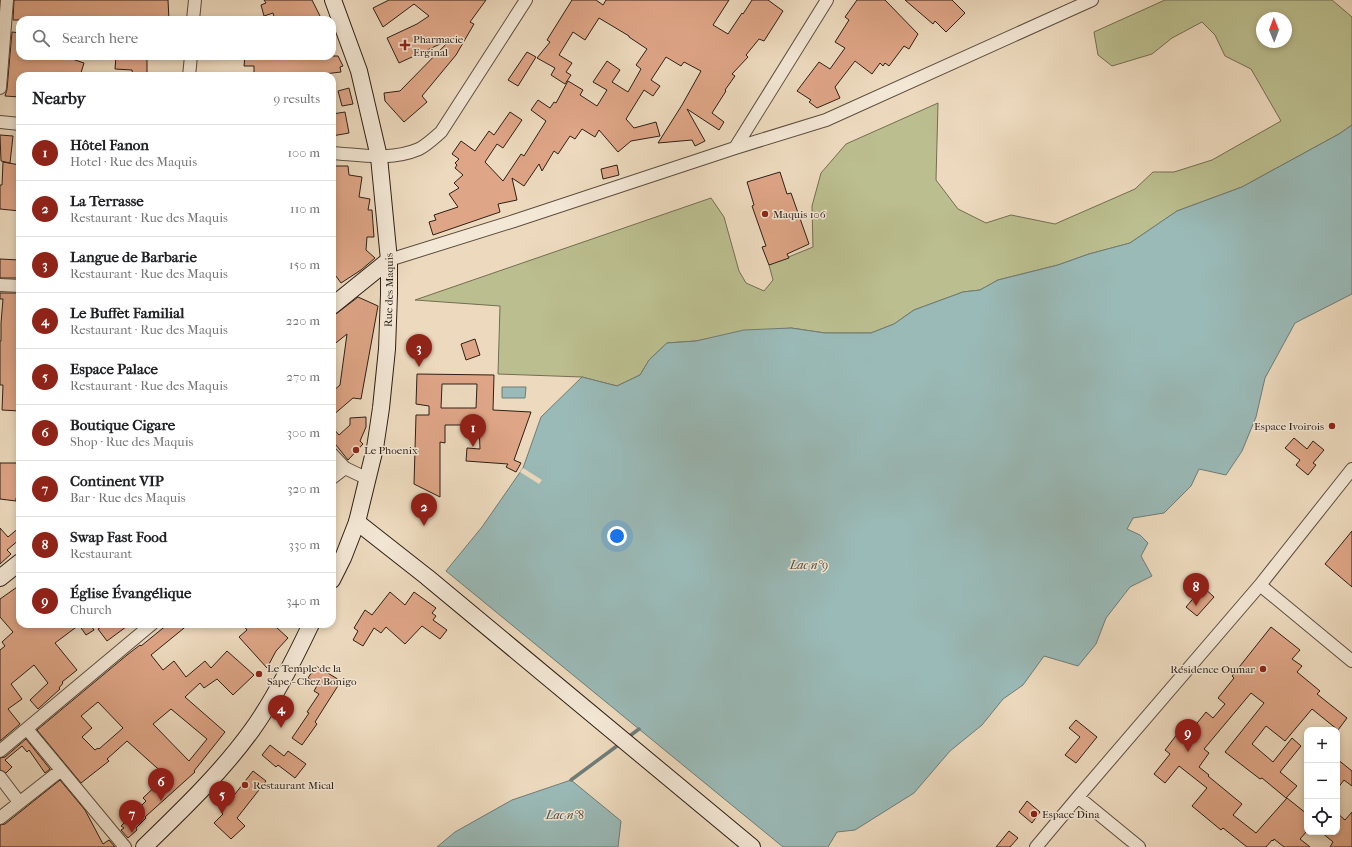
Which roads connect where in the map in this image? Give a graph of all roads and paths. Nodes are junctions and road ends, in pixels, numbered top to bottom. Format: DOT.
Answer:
graph roads {
  1 [pos="7,0"];
  2 [pos="195,0"];
  3 [pos="333,0"];
  4 [pos="526,0"];
  5 [pos="827,0"];
  6 [pos="1092,0"];
  7 [pos="194,16"];
  8 [pos="191,60"];
  9 [pos="189,72"];
  10 [pos="0,88"];
  11 [pos="0,122"];
  12 [pos="16,124"];
  13 [pos="735,148"];
  14 [pos="336,152"];
  15 [pos="379,157"];
  16 [pos="389,260"];
  17 [pos="0,285"];
  18 [pos="16,286"];
  19 [pos="336,303"];
  20 [pos="336,459"];
  21 [pos="344,468"];
  22 [pos="1352,469"];
  23 [pos="336,475"];
  24 [pos="368,479"];
  25 [pos="357,522"];
  26 [pos="16,565"];
  27 [pos="336,572"];
  28 [pos="0,578"];
  29 [pos="1260,585"];
  30 [pos="147,628"];
  31 [pos="309,628"];
  32 [pos="1352,661"];
  33 [pos="27,729"];
  34 [pos="0,751"];
  35 [pos="61,770"];
  36 [pos="0,777"];
  37 [pos="1078,797"];
  38 [pos="19,802"];
  39 [pos="0,818"];
  40 [pos="125,847"];
  41 [pos="144,847"];
  42 [pos="752,847"];
  43 [pos="1036,847"];
  44 [pos="1139,847"];
  1 -- 10 [label="street"];
  2 -- 7 [label="street"];
  3 -- 15 [label="street, Rue des Maquis"];
  4 -- 15 [label="street"];
  5 -- 13 [label="street"];
  6 -- 13 [label="street"];
  8 -- 9 [label="street"];
  11 -- 12 [label="street"];
  13 -- 16 [label="street"];
  14 -- 15 [label="street"];
  15 -- 16 [label="street, Rue des Maquis"];
  16 -- 19 [label="street"];
  16 -- 24 [label="street, Rue des Maquis"];
  17 -- 18 [label="street"];
  20 -- 21 [label="street"];
  21 -- 23 [label="street"];
  21 -- 24 [label="street"];
  22 -- 29 [label="street"];
  24 -- 25 [label="street, Rue des Maquis"];
  25 -- 27 [label="street, Rue des Maquis"];
  25 -- 42 [label="street"];
  26 -- 28 [label="street"];
  29 -- 32 [label="street"];
  29 -- 37 [label="street"];
  30 -- 33 [label="street"];
  31 -- 41 [label="street"];
  33 -- 34 [label="street"];
  33 -- 35 [label="street"];
  35 -- 38 [label="street"];
  35 -- 40 [label="street"];
  36 -- 38 [label="street"];
  37 -- 43 [label="street"];
  37 -- 44 [label="street"];
  38 -- 39 [label="street"];
}
